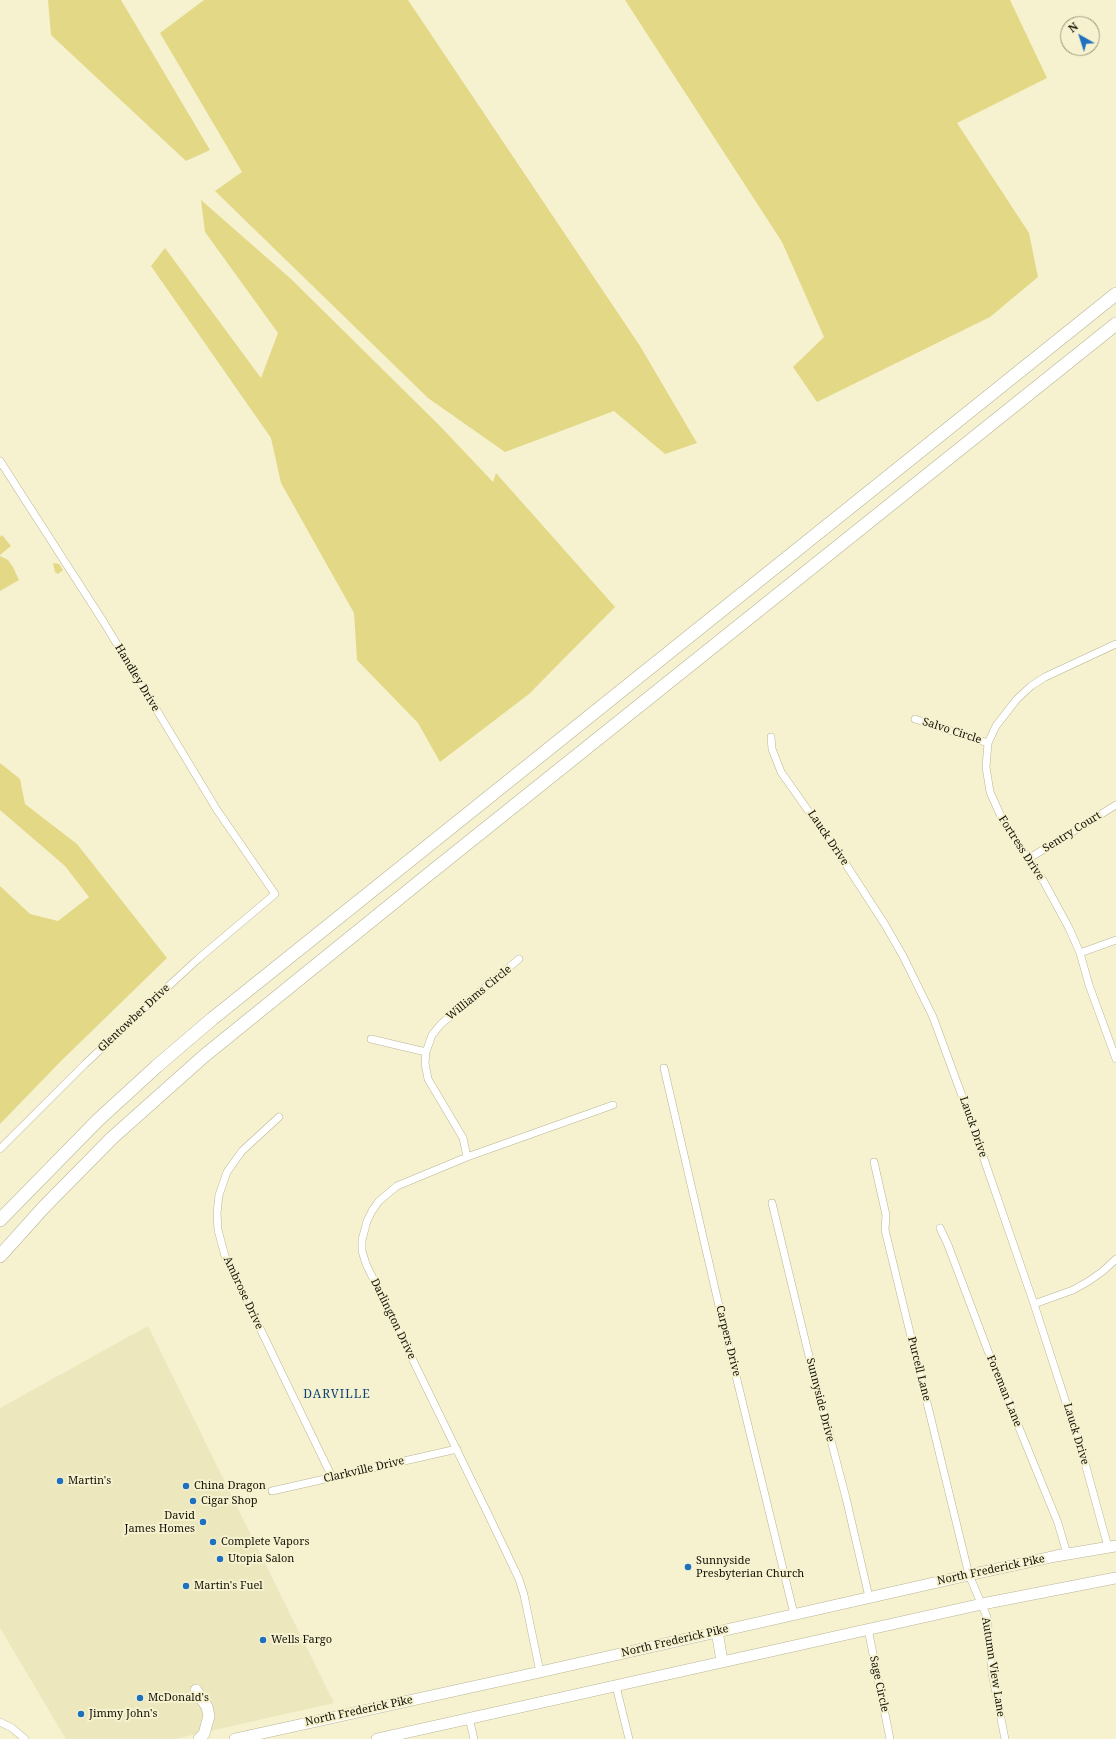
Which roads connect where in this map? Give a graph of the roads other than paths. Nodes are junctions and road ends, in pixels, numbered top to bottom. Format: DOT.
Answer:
graph roads {
  1 [pos="1116,294"];
  2 [pos="1116,324"];
  3 [pos="0,461"];
  4 [pos="1116,644"];
  5 [pos="915,719"];
  6 [pos="771,737"];
  7 [pos="988,743"];
  8 [pos="1116,805"];
  9 [pos="1028,859"];
  10 [pos="275,894"];
  11 [pos="1116,940"];
  12 [pos="1080,953"];
  13 [pos="519,959"];
  14 [pos="371,1039"];
  15 [pos="426,1052"];
  16 [pos="1116,1059"];
  17 [pos="664,1068"];
  18 [pos="613,1104"];
  19 [pos="279,1117"];
  20 [pos="0,1149"];
  21 [pos="467,1157"];
  22 [pos="874,1162"];
  23 [pos="772,1202"];
  24 [pos="0,1220"];
  25 [pos="940,1228"];
  26 [pos="0,1256"];
  27 [pos="1116,1259"];
  28 [pos="1034,1304"];
  29 [pos="457,1449"];
  30 [pos="332,1477"];
  31 [pos="272,1491"];
  32 [pos="1112,1547"];
  33 [pos="1067,1554"];
  34 [pos="969,1574"];
  35 [pos="1116,1578"];
  36 [pos="869,1597"];
  37 [pos="982,1604"];
  38 [pos="794,1614"];
  39 [pos="868,1629"];
  40 [pos="718,1631"];
  41 [pos="722,1661"];
  42 [pos="540,1672"];
  43 [pos="616,1686"];
  44 [pos="196,1690"];
  45 [pos="469,1718"];
  46 [pos="0,1722"];
  47 [pos="255,1737"];
  48 [pos="25,1739"];
  49 [pos="199,1739"];
  50 [pos="235,1739"];
  51 [pos="377,1739"];
  52 [pos="474,1739"];
  53 [pos="629,1739"];
  54 [pos="890,1739"];
  55 [pos="1005,1739"];
  1 -- 24 [label="highway"];
  2 -- 26 [label="highway"];
  3 -- 10 [label="street, Handley Drive"];
  4 -- 7 [label="street, Fortress Drive"];
  5 -- 7 [label="street, Salvo Circle"];
  6 -- 28 [label="street, Lauck Drive"];
  7 -- 9 [label="street, Fortress Drive"];
  8 -- 9 [label="street, Sentry Court"];
  9 -- 12 [label="street, Fortress Drive"];
  10 -- 20 [label="street, Glentowber Drive"];
  11 -- 12 [label="street"];
  12 -- 16 [label="street, Fortress Drive"];
  13 -- 15 [label="street, Williams Circle"];
  14 -- 15 [label="street"];
  15 -- 21 [label="street, Williams Circle"];
  17 -- 38 [label="street, Carpers Drive"];
  18 -- 21 [label="street, Darlington Drive"];
  19 -- 30 [label="street, Ambrose Drive"];
  21 -- 29 [label="street, Darlington Drive"];
  22 -- 34 [label="street, Purcell Lane"];
  23 -- 36 [label="street, Sunnyside Drive"];
  25 -- 33 [label="street, Foreman Lane"];
  27 -- 28 [label="street"];
  28 -- 32 [label="street, Lauck Drive"];
  29 -- 30 [label="street, Clarkville Drive"];
  29 -- 42 [label="street, Darlington Drive"];
  30 -- 31 [label="street, Clarkville Drive"];
  32 -- 33 [label="main road, North Frederick Pike"];
  33 -- 34 [label="main road, North Frederick Pike"];
  34 -- 36 [label="main road, North Frederick Pike"];
  34 -- 37 [label="street, Autumn View Lane"];
  35 -- 37 [label="main road"];
  36 -- 38 [label="main road, North Frederick Pike"];
  37 -- 39 [label="main road"];
  37 -- 55 [label="street, Autumn View Lane"];
  38 -- 40 [label="main road, North Frederick Pike"];
  39 -- 41 [label="main road"];
  39 -- 54 [label="street, Sage Circle"];
  40 -- 41 [label="main road"];
  40 -- 42 [label="main road, North Frederick Pike"];
  41 -- 43 [label="main road"];
  42 -- 47 [label="main road, North Frederick Pike"];
  43 -- 45 [label="main road"];
  43 -- 53 [label="street"];
  44 -- 49 [label="main road"];
  45 -- 51 [label="main road"];
  45 -- 52 [label="street"];
  46 -- 48 [label="street"];
  47 -- 50 [label="main road, North Frederick Pike"];
}
